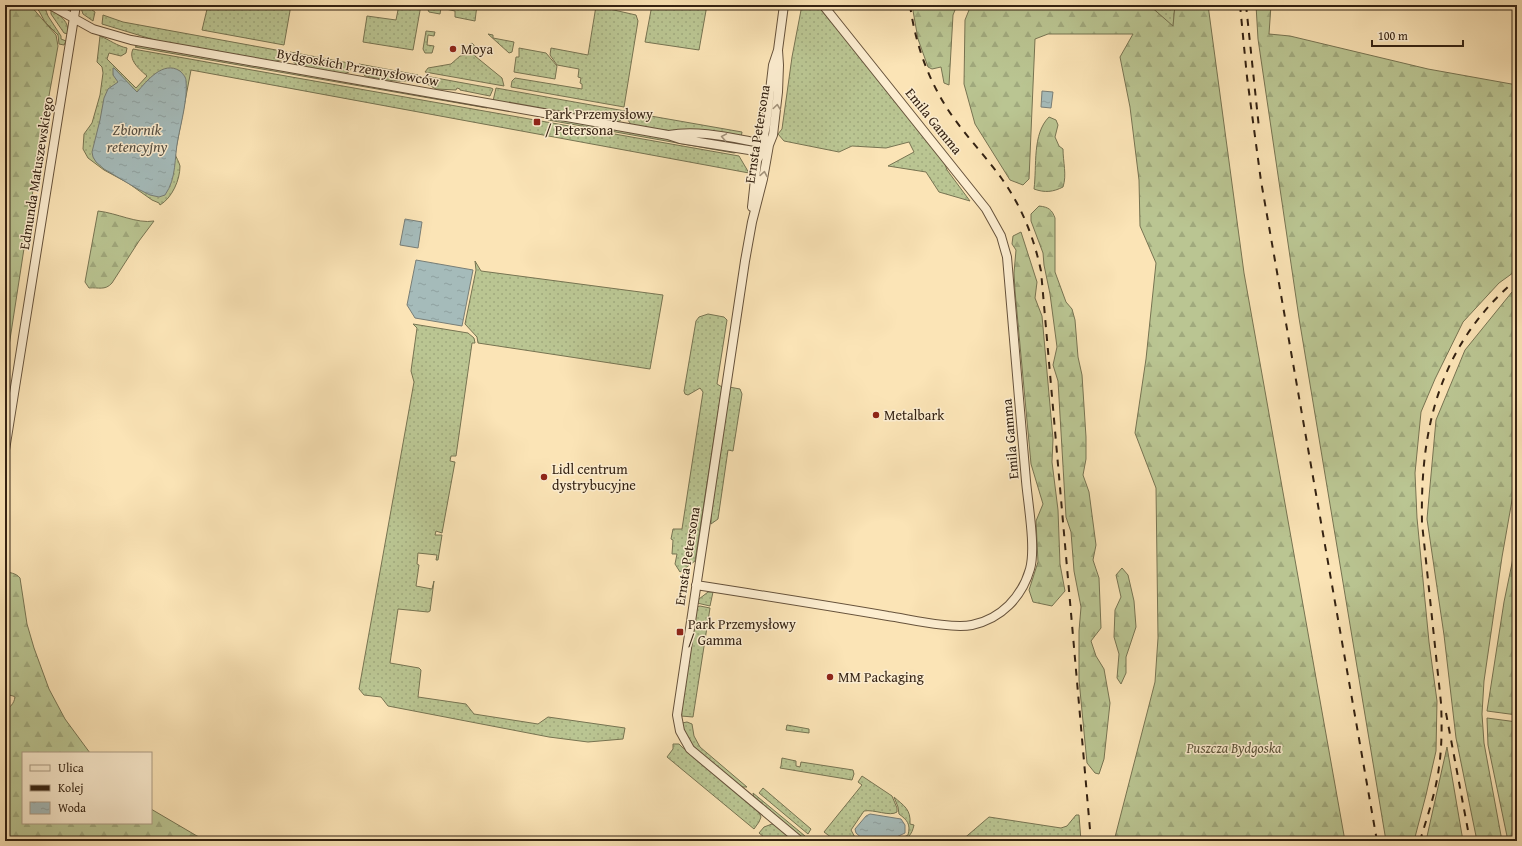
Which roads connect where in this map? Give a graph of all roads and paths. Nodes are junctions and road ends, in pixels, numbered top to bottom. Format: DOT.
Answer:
graph roads {
  1 [pos="50,5"];
  2 [pos="76,5"];
  3 [pos="784,5"];
  4 [pos="823,5"];
  5 [pos="74,19"];
  6 [pos="765,148"];
  7 [pos="5,450"];
  8 [pos="696,585"];
  9 [pos="800,841"];
  1 -- 5 [label="street, Bydgoskich Przemysłowców"];
  2 -- 5 [label="street, Edmunda Matuszewskiego"];
  3 -- 6 [label="street, Ernsta Petersona"];
  4 -- 8 [label="street, Emila Gamma"];
  5 -- 6 [label="street, Bydgoskich Przemysłowców"];
  5 -- 7 [label="street, Edmunda Matuszewskiego"];
  6 -- 8 [label="street, Ernsta Petersona"];
  8 -- 9 [label="street, Ernsta Petersona"];
}
